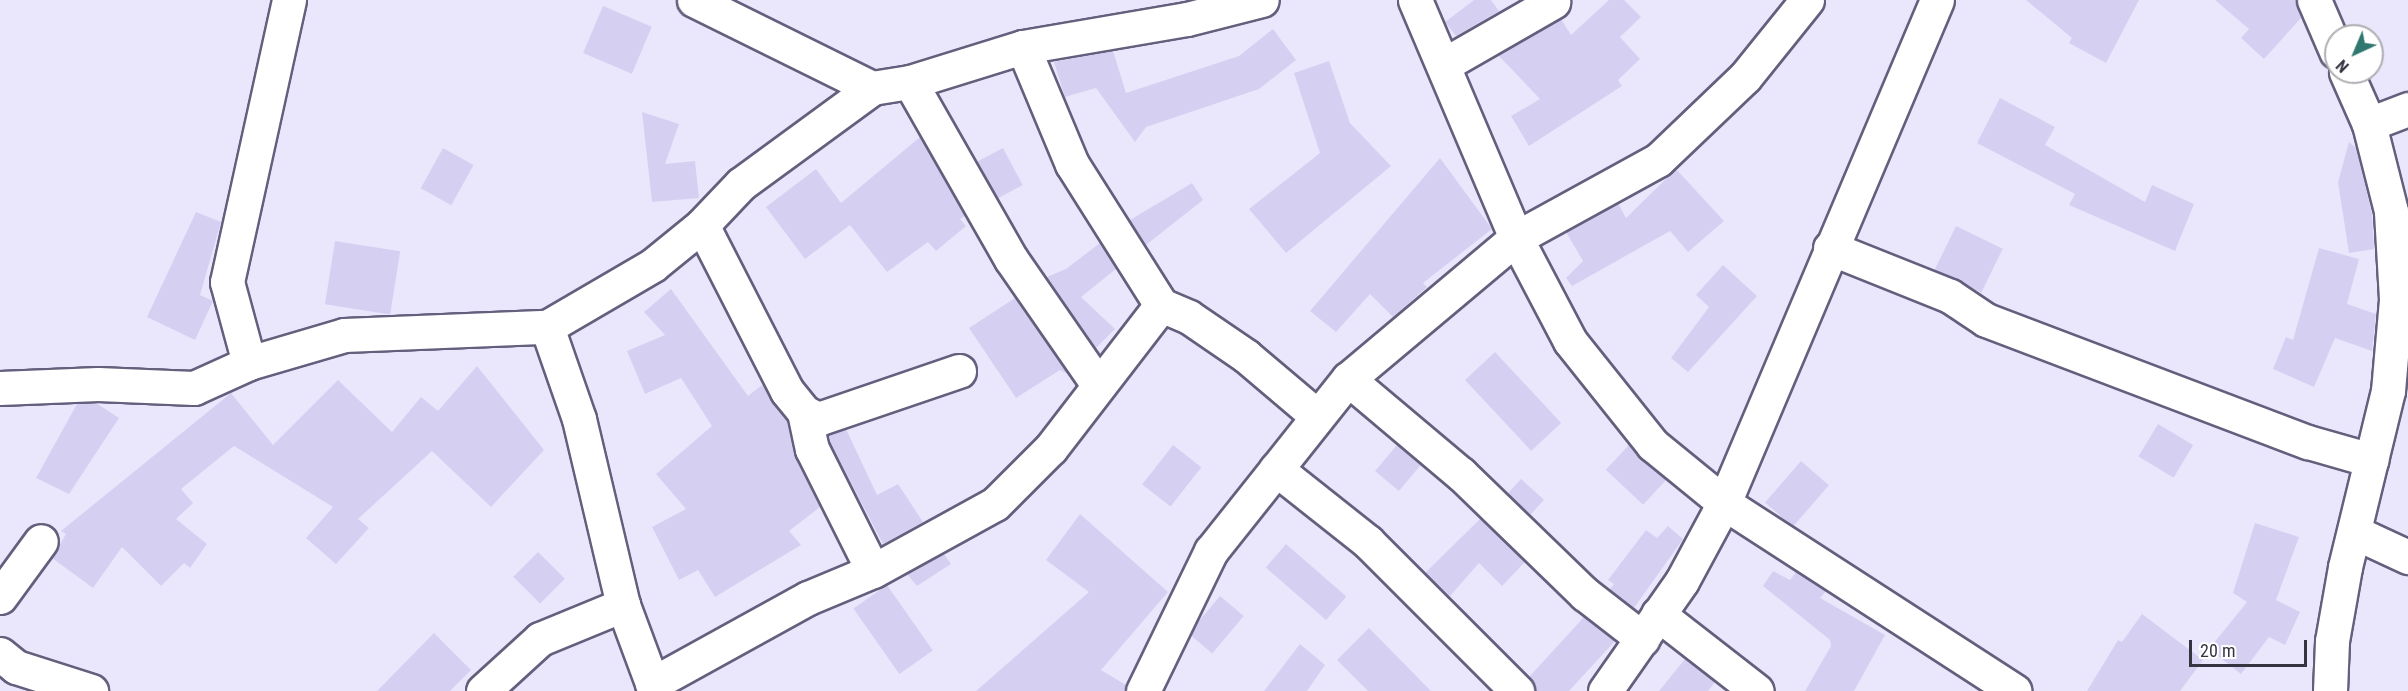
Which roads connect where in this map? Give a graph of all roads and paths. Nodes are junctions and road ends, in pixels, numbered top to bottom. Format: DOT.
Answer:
graph roads {
  1 [pos="289,0"];
  2 [pos="694,0"];
  3 [pos="1262,0"];
  4 [pos="1415,0"];
  5 [pos="1807,0"];
  6 [pos="1937,0"];
  7 [pos="2314,0"];
  8 [pos="1553,2"];
  9 [pos="2324,24"];
  10 [pos="1023,47"];
  11 [pos="1445,64"];
  12 [pos="910,82"];
  13 [pos="2351,84"];
  14 [pos="872,88"];
  15 [pos="2408,109"];
  16 [pos="2369,124"];
  17 [pos="702,225"];
  18 [pos="1516,238"];
  19 [pos="1830,248"];
  20 [pos="2402,296"];
  21 [pos="1161,305"];
  22 [pos="547,327"];
  23 [pos="249,363"];
  24 [pos="959,371"];
  25 [pos="1348,379"];
  26 [pos="1097,383"];
  27 [pos="0,388"];
  28 [pos="804,412"];
  29 [pos="1317,416"];
  30 [pos="2371,460"];
  31 [pos="1276,470"];
  32 [pos="1724,502"];
  33 [pos="2354,532"];
  34 [pos="40,541"];
  35 [pos="2408,557"];
  36 [pos="873,571"];
  37 [pos="0,597"];
  38 [pos="623,605"];
  39 [pos="1651,626"];
  40 [pos="0,654"];
  41 [pos="1497,684"];
  42 [pos="653,687"];
  43 [pos="91,691"];
  44 [pos="483,691"];
  45 [pos="1143,691"];
  46 [pos="1605,691"];
  47 [pos="1756,691"];
  48 [pos="2015,691"];
  49 [pos="2330,691"];
  1 -- 23 [label="street"];
  2 -- 14 [label="street"];
  3 -- 10 [label="street"];
  4 -- 11 [label="street"];
  5 -- 18 [label="street"];
  6 -- 19 [label="street"];
  7 -- 9 [label="street"];
  8 -- 11 [label="street"];
  10 -- 12 [label="street"];
  10 -- 21 [label="street"];
  11 -- 18 [label="street"];
  12 -- 14 [label="street"];
  12 -- 26 [label="street"];
  13 -- 16 [label="street"];
  14 -- 17 [label="street"];
  15 -- 16 [label="street"];
  16 -- 20 [label="street"];
  17 -- 22 [label="street"];
  17 -- 28 [label="street"];
  18 -- 25 [label="street"];
  18 -- 32 [label="street"];
  19 -- 30 [label="street"];
  19 -- 32 [label="street"];
  20 -- 30 [label="street"];
  21 -- 26 [label="street"];
  21 -- 29 [label="street"];
  22 -- 23 [label="street"];
  22 -- 38 [label="street"];
  23 -- 27 [label="street"];
  24 -- 28 [label="street"];
  25 -- 29 [label="street"];
  25 -- 39 [label="street"];
  26 -- 36 [label="street"];
  28 -- 36 [label="street"];
  29 -- 31 [label="street"];
  30 -- 33 [label="street"];
  31 -- 41 [label="street"];
  31 -- 45 [label="street"];
  32 -- 39 [label="street"];
  32 -- 48 [label="street"];
  33 -- 35 [label="street"];
  33 -- 49 [label="street"];
  34 -- 37 [label="street"];
  36 -- 42 [label="street"];
  38 -- 42 [label="street"];
  38 -- 44 [label="street"];
  39 -- 46 [label="street"];
  39 -- 47 [label="street"];
  40 -- 43 [label="street"];
}
